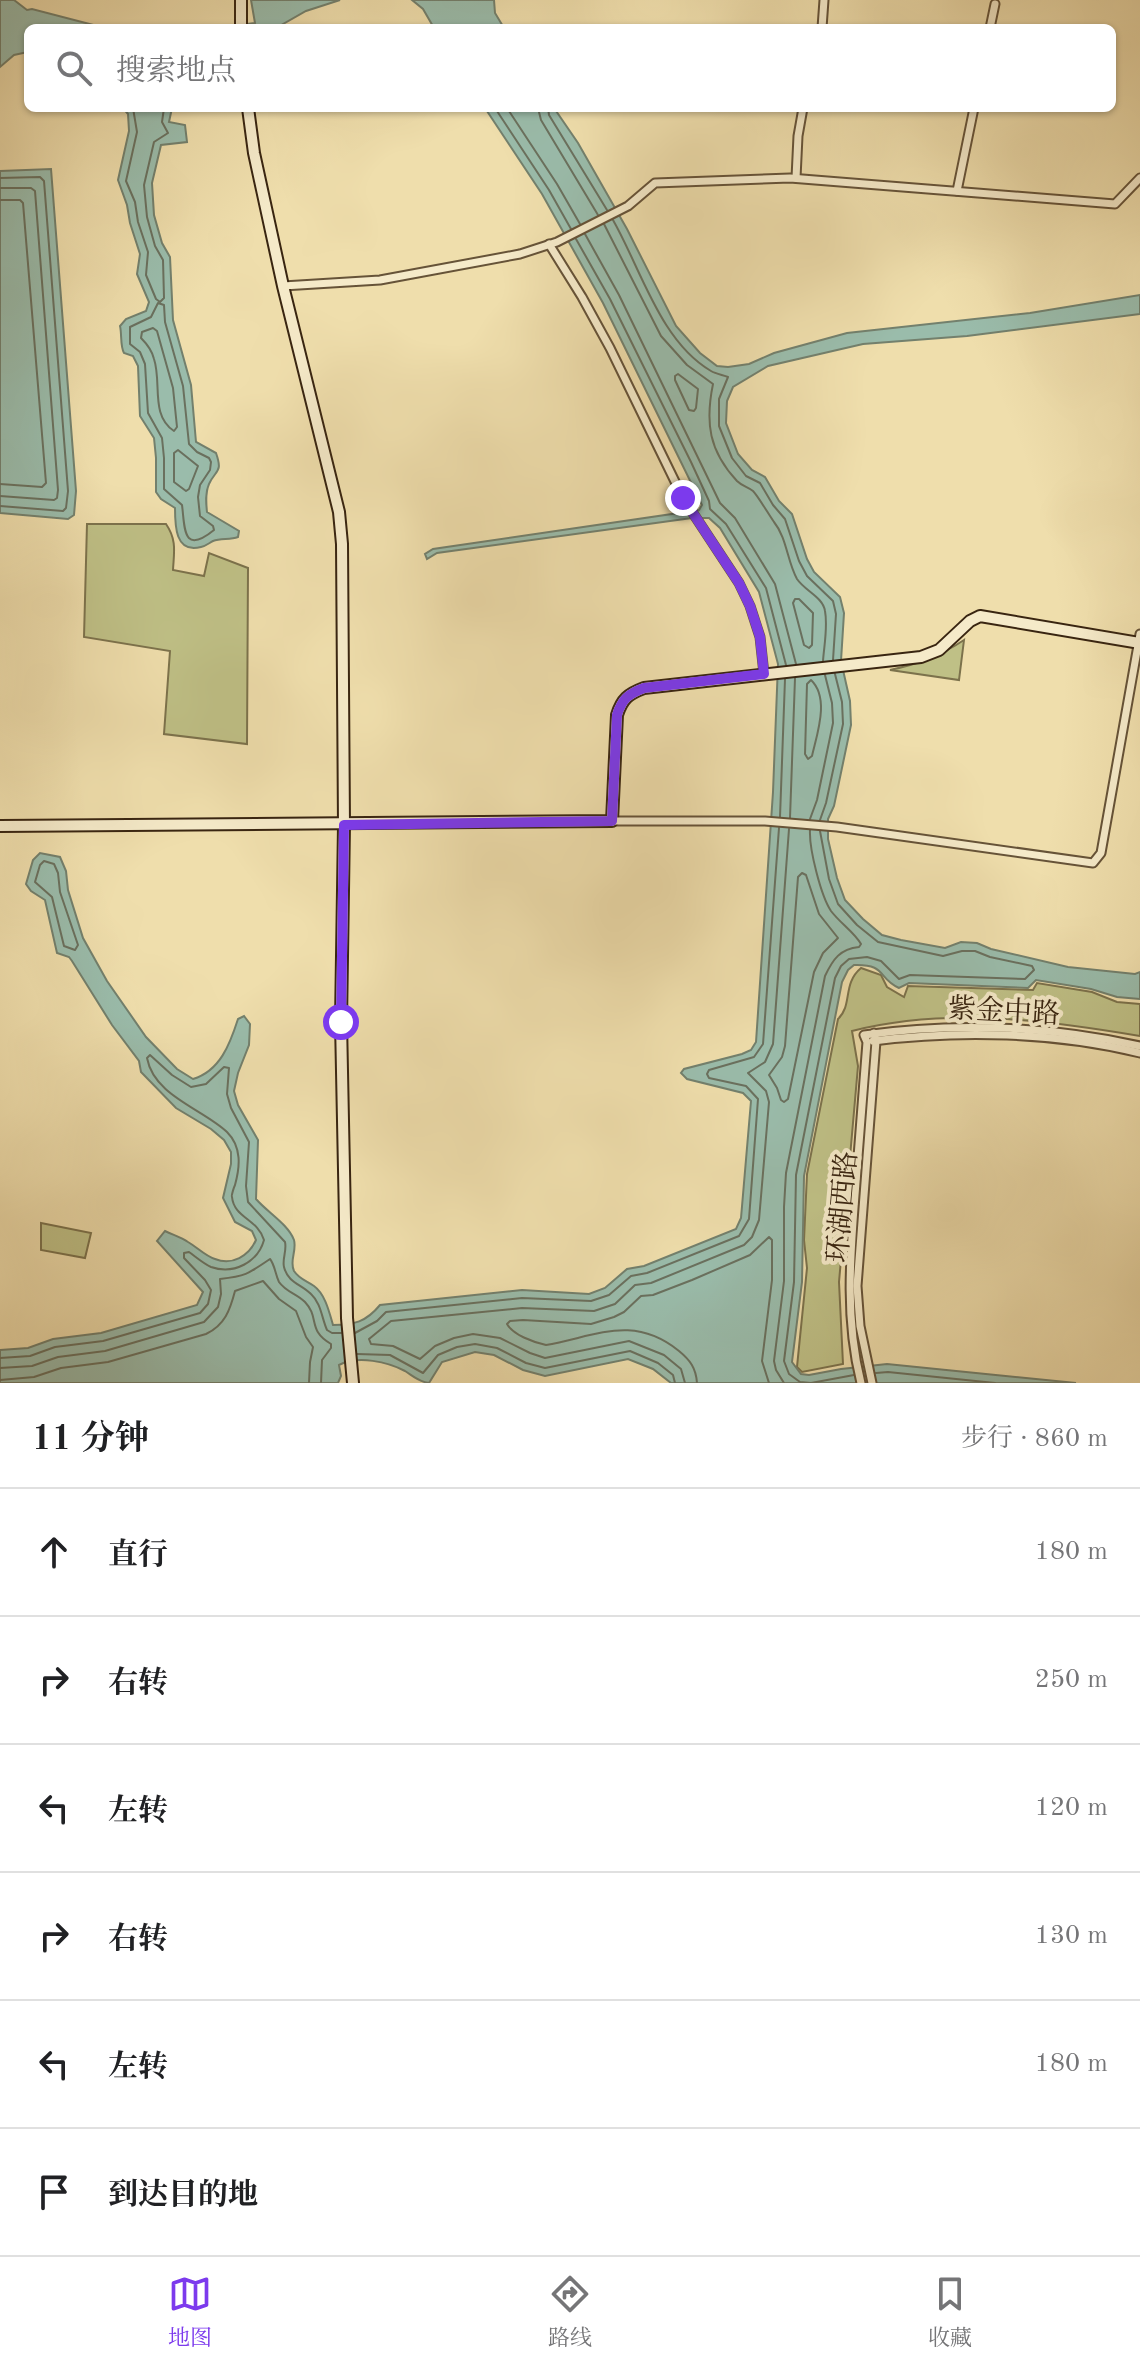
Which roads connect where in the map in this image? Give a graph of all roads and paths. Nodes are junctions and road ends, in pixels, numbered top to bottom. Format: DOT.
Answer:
graph roads {
  1 [pos="241,0"];
  2 [pos="824,0"];
  3 [pos="995,4"];
  4 [pos="241,23"];
  5 [pos="822,24"];
  6 [pos="991,24"];
  7 [pos="249,112"];
  8 [pos="802,112"];
  9 [pos="973,112"];
  10 [pos="796,178"];
  11 [pos="1140,178"];
  12 [pos="957,191"];
  13 [pos="553,243"];
  14 [pos="283,286"];
  15 [pos="1139,640"];
  16 [pos="766,674"];
  17 [pos="612,821"];
  18 [pos="344,825"];
  19 [pos="0,826"];
  20 [pos="875,1037"];
  21 [pos="866,1038"];
  22 [pos="1140,1046"];
  23 [pos="1140,1053"];
  24 [pos="353,1383"];
  25 [pos="861,1383"];
  26 [pos="872,1383"];
  1 -- 4 [label="street"];
  2 -- 5 [label="street"];
  3 -- 6 [label="street"];
  7 -- 14 [label="street"];
  8 -- 10 [label="street"];
  9 -- 12 [label="street"];
  10 -- 12 [label="street"];
  10 -- 13 [label="street"];
  11 -- 12 [label="street"];
  13 -- 14 [label="street"];
  13 -- 16 [label="street"];
  14 -- 18 [label="street"];
  15 -- 16 [label="street"];
  15 -- 17 [label="street"];
  16 -- 17 [label="street"];
  17 -- 18 [label="street"];
  18 -- 19 [label="street"];
  18 -- 24 [label="street"];
  20 -- 21 [label="street, 紫金中路"];
  20 -- 22 [label="street, 紫金中路"];
  20 -- 23 [label="street, 紫金中路"];
  20 -- 26 [label="street, 环湖西路"];
  21 -- 25 [label="street, 环湖西路"];
}
